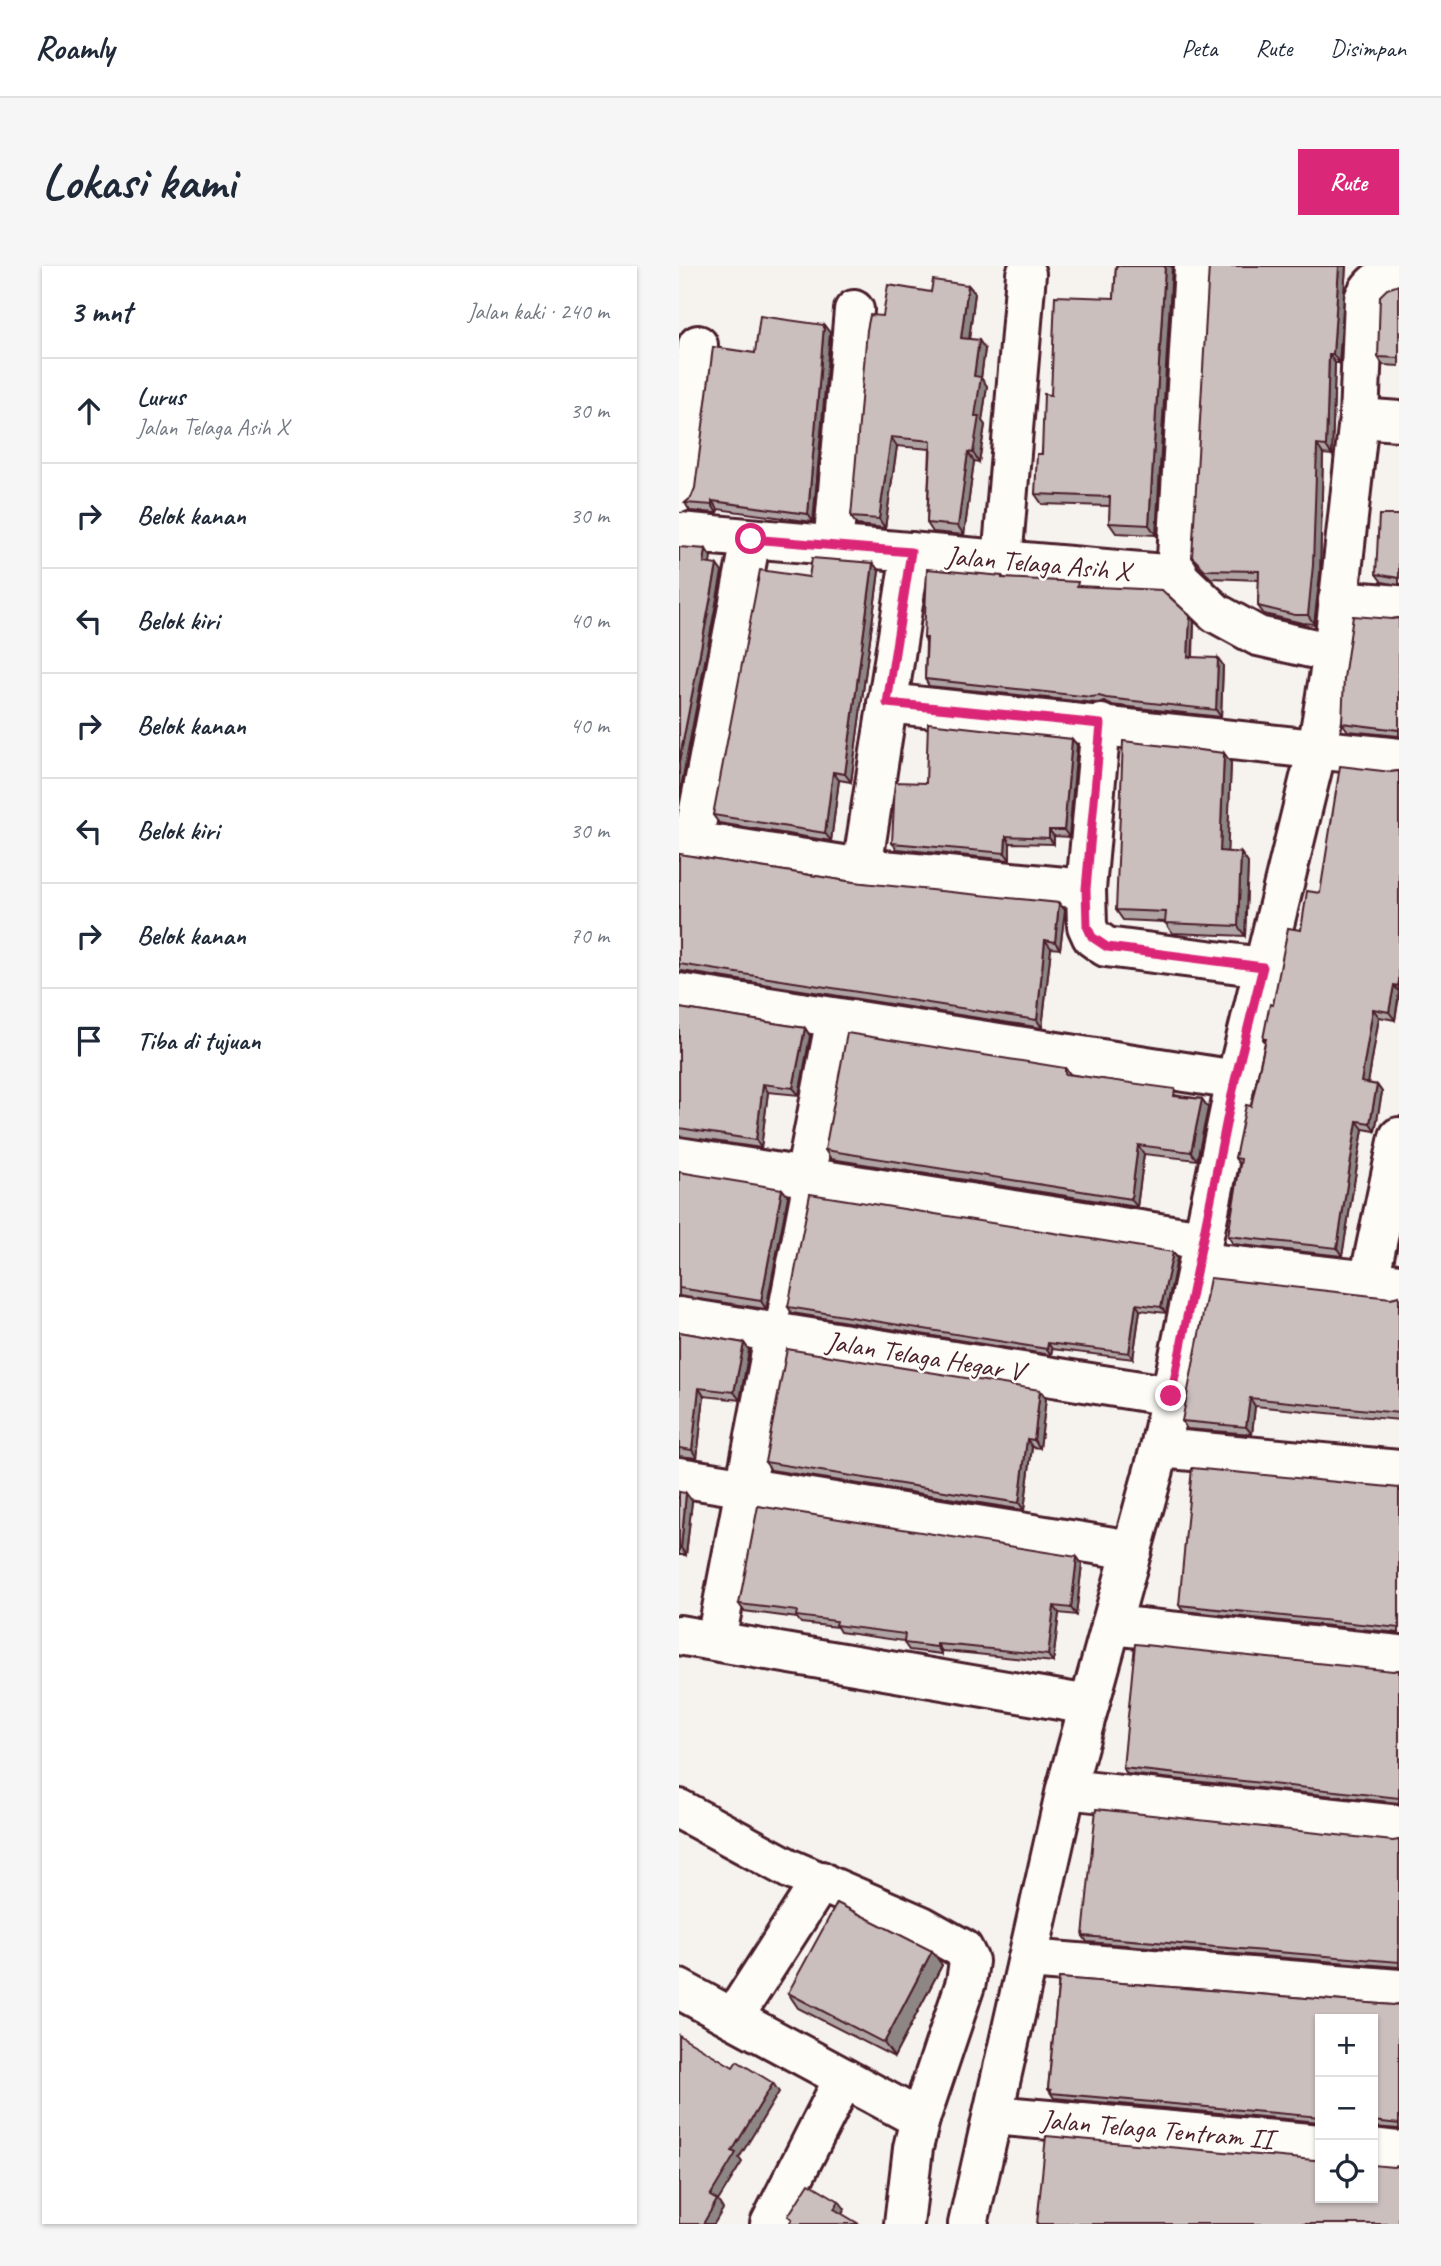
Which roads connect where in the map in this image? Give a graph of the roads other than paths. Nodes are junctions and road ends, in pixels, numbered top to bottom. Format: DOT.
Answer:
graph roads {
  1 [pos="1194,266"];
  2 [pos="1399,272"];
  3 [pos="1026,274"];
  4 [pos="854,310"];
  5 [pos="698,345"];
  6 [pos="1359,418"];
  7 [pos="1399,421"];
  8 [pos="679,493"];
  9 [pos="679,532"];
  10 [pos="751,539"];
  11 [pos="834,547"];
  12 [pos="911,552"];
  13 [pos="1002,561"];
  14 [pos="1176,575"];
  15 [pos="1338,600"];
  16 [pos="1399,605"];
  17 [pos="1333,653"];
  18 [pos="887,703"];
  19 [pos="1101,724"];
  20 [pos="1317,749"];
  21 [pos="1399,758"];
  22 [pos="686,840"];
  23 [pos="862,868"];
  24 [pos="1086,889"];
  25 [pos="1263,967"];
  26 [pos="679,993"];
  27 [pos="836,1018"];
  28 [pos="1235,1080"];
  29 [pos="1399,1137"];
  30 [pos="679,1157"];
  31 [pos="805,1177"];
  32 [pos="1201,1251"];
  33 [pos="1384,1282"];
  34 [pos="679,1317"];
  35 [pos="775,1332"];
  36 [pos="1171,1396"];
  37 [pos="1160,1448"];
  38 [pos="1399,1470"];
  39 [pos="679,1477"];
  40 [pos="745,1488"];
  41 [pos="1132,1550"];
  42 [pos="1111,1625"];
  43 [pos="697,1637"];
  44 [pos="1399,1655"];
  45 [pos="1089,1705"];
  46 [pos="1066,1789"];
  47 [pos="679,1809"];
  48 [pos="1399,1825"];
  49 [pos="821,1881"];
  50 [pos="1028,1959"];
  51 [pos="679,1989"];
  52 [pos="1399,1989"];
  53 [pos="733,2018"];
  54 [pos="844,2078"];
  55 [pos="993,2115"];
  56 [pos="919,2119"];
  57 [pos="1315,2144"];
  58 [pos="1378,2149"];
  59 [pos="1399,2151"];
  60 [pos="770,2224"];
  61 [pos="904,2224"];
  62 [pos="968,2224"];
  1 -- 14 [label="street"];
  2 -- 6 [label="street"];
  3 -- 13 [label="street"];
  4 -- 11 [label="street"];
  5 -- 8 [label="street"];
  6 -- 7 [label="street"];
  6 -- 15 [label="street"];
  9 -- 10 [label="street, Jalan Telaga Asih X"];
  10 -- 11 [label="street, Jalan Telaga Asih X"];
  10 -- 22 [label="street"];
  11 -- 12 [label="street, Jalan Telaga Asih X"];
  12 -- 13 [label="street, Jalan Telaga Asih X"];
  12 -- 18 [label="street"];
  13 -- 14 [label="street, Jalan Telaga Asih X"];
  14 -- 17 [label="street"];
  15 -- 16 [label="street"];
  15 -- 17 [label="street"];
  17 -- 20 [label="street"];
  18 -- 19 [label="street"];
  18 -- 23 [label="street"];
  19 -- 20 [label="street"];
  19 -- 24 [label="street"];
  20 -- 21 [label="street"];
  20 -- 25 [label="street"];
  22 -- 23 [label="street"];
  23 -- 24 [label="street"];
  24 -- 25 [label="street"];
  25 -- 28 [label="street"];
  26 -- 27 [label="street"];
  27 -- 28 [label="street"];
  27 -- 31 [label="street"];
  28 -- 32 [label="street"];
  29 -- 33 [label="street"];
  30 -- 31 [label="street"];
  31 -- 32 [label="street"];
  31 -- 35 [label="lane"];
  32 -- 33 [label="street"];
  32 -- 36 [label="street"];
  34 -- 35 [label="street, Jalan Telaga Hegar V"];
  35 -- 36 [label="street, Jalan Telaga Hegar V"];
  35 -- 40 [label="street"];
  36 -- 37 [label="street"];
  37 -- 38 [label="street"];
  37 -- 41 [label="street"];
  39 -- 40 [label="street"];
  40 -- 41 [label="street"];
  40 -- 43 [label="street"];
  41 -- 42 [label="street"];
  42 -- 44 [label="street"];
  42 -- 45 [label="street"];
  43 -- 45 [label="street"];
  45 -- 46 [label="street"];
  46 -- 48 [label="street"];
  46 -- 50 [label="street"];
  47 -- 49 [label="street"];
  49 -- 53 [label="street"];
  49 -- 56 [label="street"];
  50 -- 52 [label="street"];
  50 -- 55 [label="street"];
  51 -- 53 [label="street"];
  53 -- 54 [label="street"];
  54 -- 56 [label="street"];
  54 -- 60 [label="street"];
  55 -- 57 [label="street, Jalan Telaga Tentram II"];
  55 -- 62 [label="street"];
  56 -- 61 [label="street"];
  58 -- 59 [label="street"];
}
